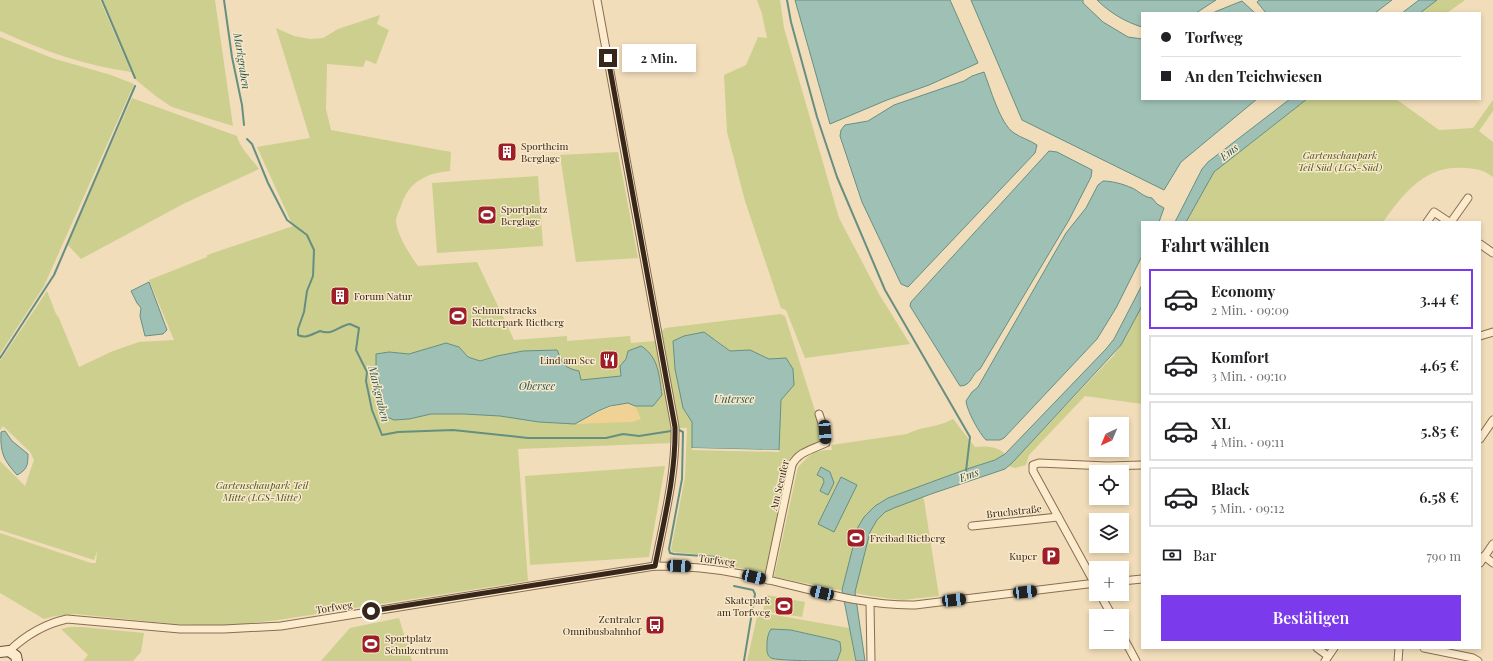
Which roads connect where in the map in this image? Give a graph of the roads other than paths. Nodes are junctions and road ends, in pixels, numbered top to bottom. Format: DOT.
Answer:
graph roads {
  1 [pos="597,0"];
  2 [pos="1468,198"];
  3 [pos="1428,221"];
  4 [pos="1448,221"];
  5 [pos="1451,221"];
  6 [pos="1481,245"];
  7 [pos="1492,252"];
  8 [pos="1493,332"];
  9 [pos="1481,336"];
  10 [pos="819,414"];
  11 [pos="1493,420"];
  12 [pos="1481,438"];
  13 [pos="1141,465"];
  14 [pos="1058,517"];
  15 [pos="972,526"];
  16 [pos="1493,544"];
  17 [pos="1482,560"];
  18 [pos="1493,563"];
  19 [pos="655,566"];
  20 [pos="1089,572"];
  21 [pos="1141,579"];
  22 [pos="768,580"];
  23 [pos="1129,580"];
  24 [pos="1089,585"];
  25 [pos="870,605"];
  26 [pos="1129,648"];
  27 [pos="1318,649"];
  28 [pos="1333,649"];
  29 [pos="1399,649"];
  30 [pos="1431,649"];
  31 [pos="7,654"];
  32 [pos="1326,658"];
  33 [pos="871,661"];
  34 [pos="1136,661"];
  35 [pos="1398,661"];
  36 [pos="1478,661"];
  1 -- 19 [label="street"];
  2 -- 5 [label="street"];
  3 -- 4 [label="street"];
  6 -- 7 [label="street"];
  8 -- 9 [label="street"];
  10 -- 22 [label="street, Am Seeufer"];
  11 -- 12 [label="street"];
  13 -- 14 [label="street, Bruchstraße"];
  14 -- 15 [label="street, Bruchstraße"];
  14 -- 20 [label="street, Bruchstraße"];
  16 -- 17 [label="street"];
  17 -- 18 [label="street"];
  19 -- 22 [label="street, Torfweg"];
  19 -- 31 [label="street, Torfweg"];
  21 -- 23 [label="street"];
  22 -- 25 [label="street, Torfweg"];
  24 -- 25 [label="street, Torfweg"];
  25 -- 33 [label="street"];
  26 -- 34 [label="street"];
  27 -- 32 [label="street"];
  28 -- 32 [label="street"];
  29 -- 35 [label="street"];
  30 -- 36 [label="street"];
}
